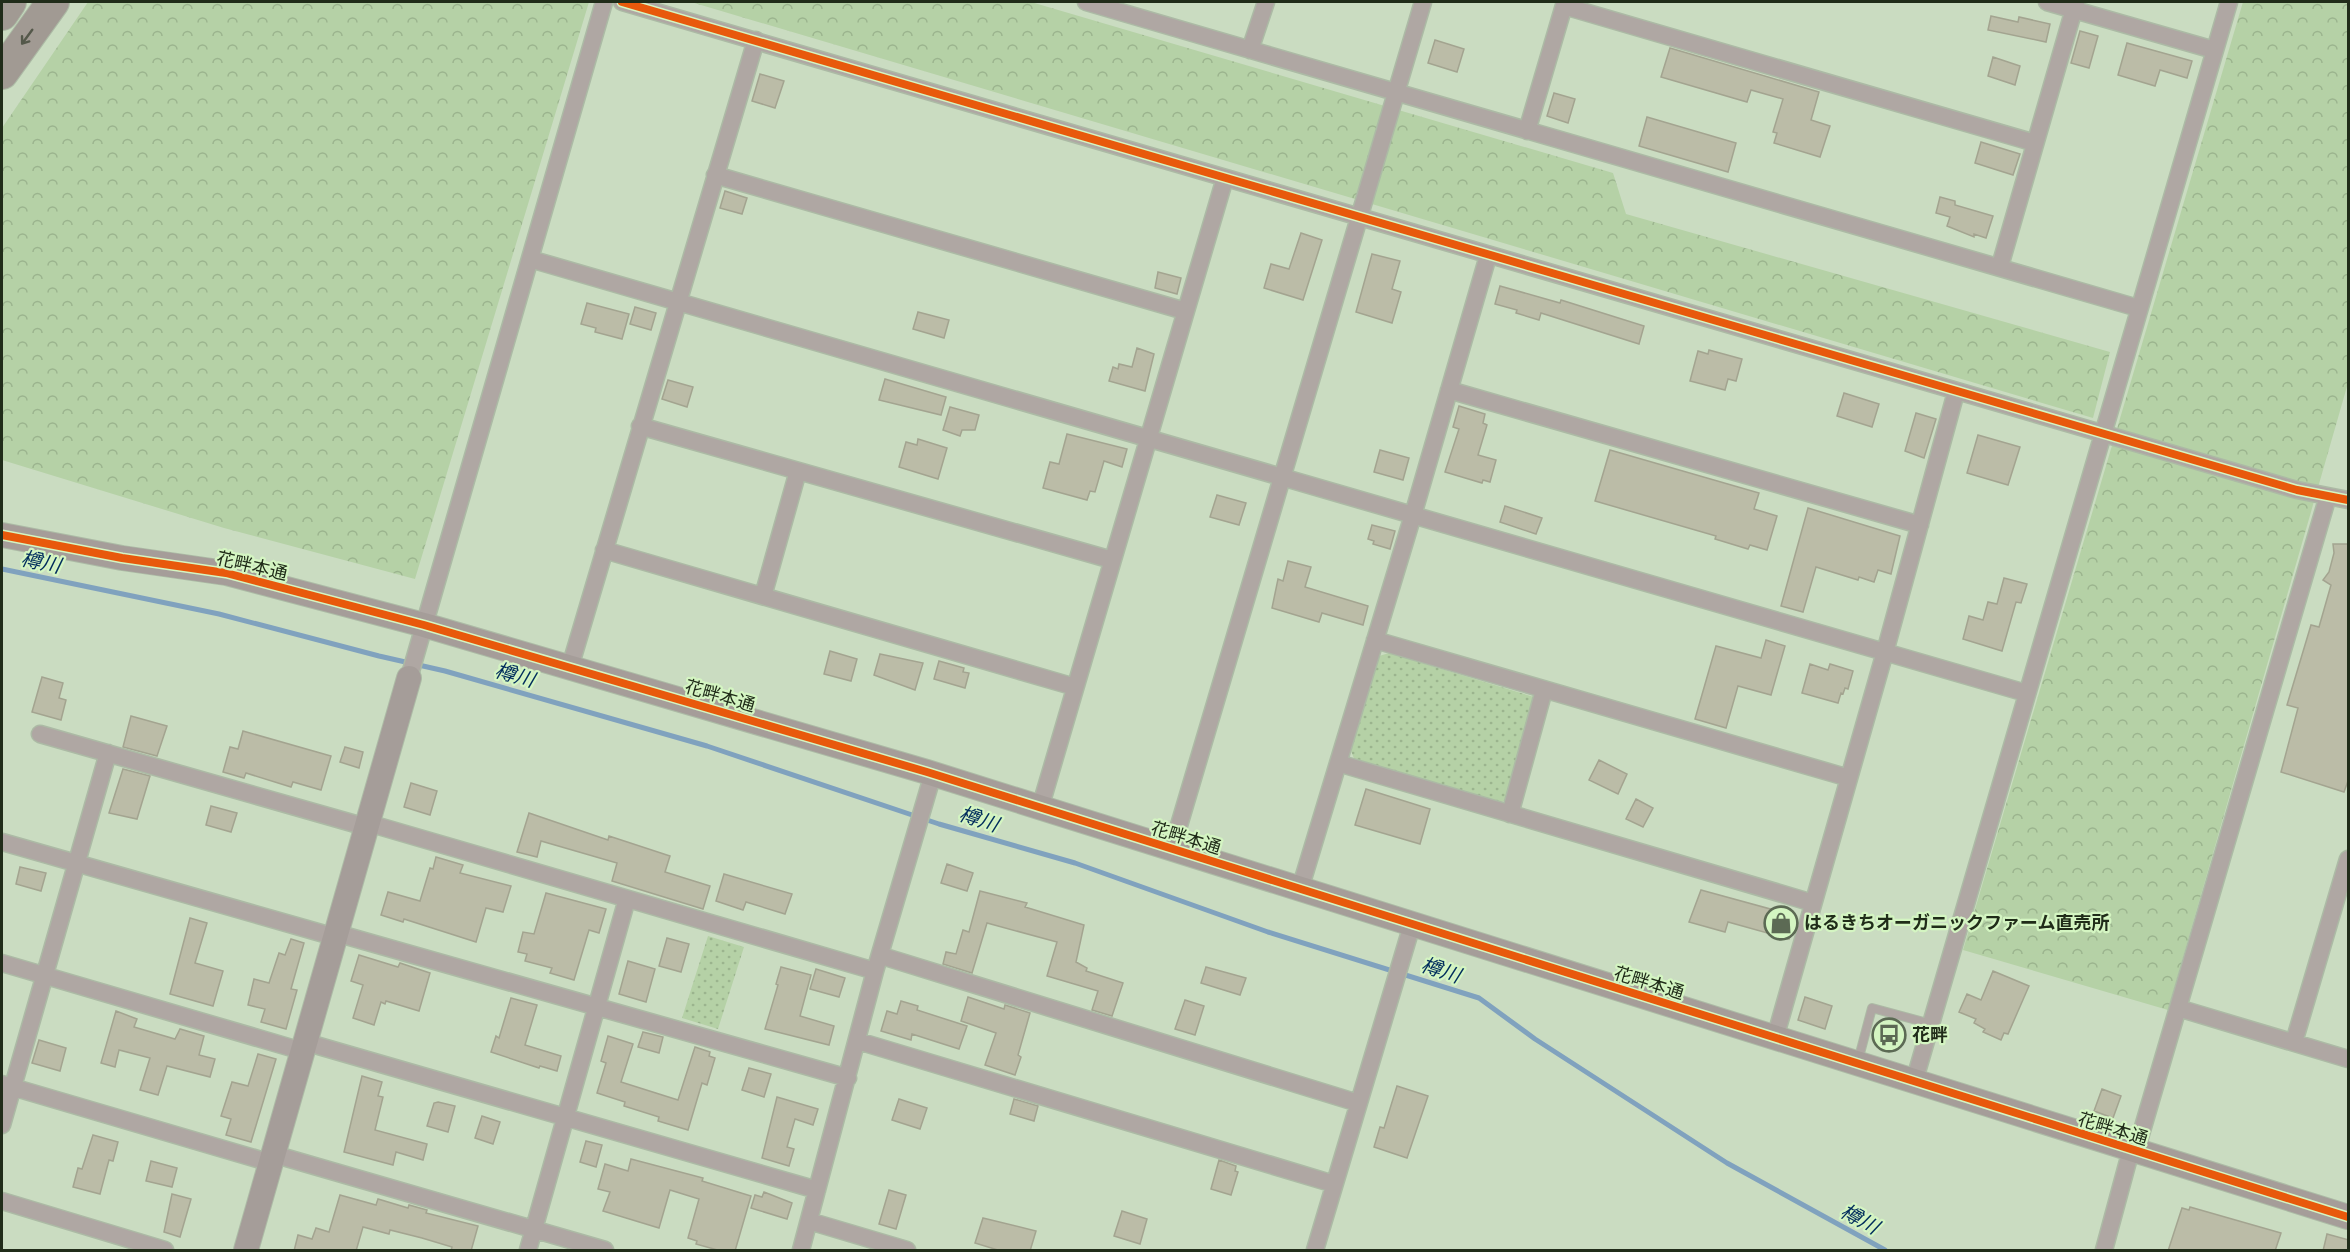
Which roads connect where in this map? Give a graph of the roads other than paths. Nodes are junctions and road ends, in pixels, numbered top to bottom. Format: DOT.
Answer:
graph roads {
  1 [pos="10,2"];
  2 [pos="53,2"];
  3 [pos="604,2"];
  4 [pos="622,2"];
  5 [pos="1086,2"];
  6 [pos="1266,2"];
  7 [pos="1423,2"];
  8 [pos="2047,2"];
  9 [pos="2229,2"];
  10 [pos="1564,4"];
  11 [pos="2075,6"];
  12 [pos="2,14"];
  13 [pos="756,40"];
  14 [pos="1250,50"];
  15 [pos="2214,50"];
  16 [pos="2,73"];
  17 [pos="1396,93"];
  18 [pos="1527,130"];
  19 [pos="2035,143"];
  20 [pos="715,175"];
  21 [pos="1225,178"];
  22 [pos="1359,218"];
  23 [pos="1488,256"];
  24 [pos="530,258"];
  25 [pos="2000,266"];
  26 [pos="677,301"];
  27 [pos="2138,308"];
  28 [pos="1185,311"];
  29 [pos="1449,390"];
  30 [pos="1956,392"];
  31 [pos="640,426"];
  32 [pos="2101,434"];
  33 [pos="1147,438"];
  34 [pos="798,471"];
  35 [pos="1281,476"];
  36 [pos="2328,496"];
  37 [pos="2349,500"];
  38 [pos="1413,515"];
  39 [pos="1920,525"];
  40 [pos="2,535"];
  41 [pos="604,550"];
  42 [pos="1112,560"];
  43 [pos="763,596"];
  44 [pos="424,625"];
  45 [pos="1375,640"];
  46 [pos="1885,652"];
  47 [pos="570,668"];
  48 [pos="409,678"];
  49 [pos="1075,687"];
  50 [pos="1544,690"];
  51 [pos="2026,693"];
  52 [pos="40,734"];
  53 [pos="108,753"];
  54 [pos="1338,763"];
  55 [pos="933,774"];
  56 [pos="1849,778"];
  57 [pos="1040,808"];
  58 [pos="1510,814"];
  59 [pos="367,825"];
  60 [pos="2,842"];
  61 [pos="1172,849"];
  62 [pos="2349,859"];
  63 [pos="75,864"];
  64 [pos="1300,889"];
  65 [pos="627,899"];
  66 [pos="1813,903"];
  67 [pos="336,935"];
  68 [pos="1408,935"];
  69 [pos="2,963"];
  70 [pos="878,964"];
  71 [pos="43,976"];
  72 [pos="596,1007"];
  73 [pos="2178,1008"];
  74 [pos="1931,1024"];
  75 [pos="1774,1038"];
  76 [pos="858,1041"];
  77 [pos="2294,1042"];
  78 [pos="304,1047"];
  79 [pos="2349,1059"];
  80 [pos="1857,1064"];
  81 [pos="848,1078"];
  82 [pos="1914,1082"];
  83 [pos="7,1086"];
  84 [pos="1358,1103"];
  85 [pos="564,1117"];
  86 [pos="2,1125"];
  87 [pos="2133,1151"];
  88 [pos="272,1159"];
  89 [pos="1334,1184"];
  90 [pos="817,1190"];
  91 [pos="2,1202"];
  92 [pos="2349,1217"];
  93 [pos="809,1221"];
  94 [pos="534,1230"];
  95 [pos="165,1251"];
  96 [pos="246,1251"];
  97 [pos="528,1251"];
  98 [pos="605,1251"];
  99 [pos="801,1251"];
  100 [pos="907,1251"];
  101 [pos="1315,1251"];
  102 [pos="2104,1251"];
  1 -- 12 [label="highway"];
  2 -- 16 [label="highway, one-way"];
  3 -- 24 [label="street"];
  4 -- 13 [label="street"];
  5 -- 14 [label="street"];
  6 -- 14 [label="street"];
  7 -- 17 [label="street"];
  8 -- 11 [label="street"];
  9 -- 15 [label="street"];
  10 -- 18 [label="street"];
  10 -- 19 [label="street"];
  11 -- 15 [label="street"];
  11 -- 19 [label="street"];
  13 -- 20 [label="street"];
  13 -- 21 [label="street"];
  14 -- 17 [label="street"];
  15 -- 27 [label="street"];
  17 -- 18 [label="street"];
  17 -- 22 [label="street"];
  18 -- 25 [label="street"];
  19 -- 25 [label="street"];
  20 -- 26 [label="street"];
  20 -- 28 [label="street"];
  21 -- 22 [label="street"];
  21 -- 28 [label="street"];
  22 -- 23 [label="street"];
  22 -- 35 [label="street"];
  23 -- 29 [label="street"];
  23 -- 30 [label="street"];
  24 -- 26 [label="street"];
  24 -- 44 [label="street"];
  25 -- 27 [label="street"];
  26 -- 31 [label="street"];
  26 -- 33 [label="street"];
  27 -- 32 [label="street"];
  28 -- 33 [label="street"];
  29 -- 38 [label="street"];
  29 -- 39 [label="street"];
  30 -- 32 [label="street"];
  30 -- 39 [label="street"];
  31 -- 34 [label="street"];
  31 -- 41 [label="street"];
  32 -- 36 [label="street"];
  32 -- 51 [label="street"];
  33 -- 35 [label="street"];
  33 -- 42 [label="street"];
  34 -- 42 [label="street"];
  34 -- 43 [label="street"];
  35 -- 38 [label="street"];
  35 -- 61 [label="street"];
  36 -- 37 [label="street"];
  36 -- 73 [label="street"];
  38 -- 45 [label="street"];
  38 -- 46 [label="street"];
  39 -- 46 [label="street"];
  40 -- 44 [label="street, 花畔本通"];
  41 -- 43 [label="street"];
  41 -- 47 [label="street"];
  42 -- 49 [label="street"];
  43 -- 49 [label="street"];
  44 -- 47 [label="street, 花畔本通"];
  44 -- 48 [label="street"];
  45 -- 50 [label="street"];
  45 -- 54 [label="street"];
  46 -- 51 [label="street"];
  46 -- 56 [label="street"];
  47 -- 55 [label="street, 花畔本通"];
  48 -- 59 [label="street"];
  49 -- 57 [label="street"];
  50 -- 56 [label="street"];
  50 -- 58 [label="street"];
  51 -- 74 [label="street"];
  52 -- 53 [label="street"];
  53 -- 59 [label="street"];
  53 -- 63 [label="street"];
  54 -- 58 [label="street"];
  54 -- 64 [label="street"];
  55 -- 57 [label="street, 花畔本通"];
  55 -- 70 [label="street"];
  56 -- 66 [label="street"];
  57 -- 61 [label="street, 花畔本通"];
  58 -- 66 [label="street"];
  59 -- 65 [label="street"];
  59 -- 67 [label="street"];
  60 -- 63 [label="street"];
  61 -- 64 [label="street, 花畔本通"];
  62 -- 77 [label="street"];
  63 -- 67 [label="street"];
  63 -- 71 [label="street"];
  64 -- 68 [label="street, 花畔本通"];
  65 -- 70 [label="street"];
  65 -- 72 [label="street"];
  66 -- 75 [label="street"];
  67 -- 72 [label="street"];
  67 -- 78 [label="street"];
  68 -- 75 [label="street, 花畔本通"];
  68 -- 84 [label="street"];
  69 -- 71 [label="street"];
  70 -- 76 [label="street"];
  70 -- 84 [label="street"];
  71 -- 78 [label="street"];
  71 -- 83 [label="street"];
  72 -- 81 [label="street"];
  72 -- 85 [label="street"];
  73 -- 77 [label="street"];
  73 -- 87 [label="street"];
  74 -- 80 [label="lane"];
  74 -- 82 [label="street"];
  75 -- 80 [label="street, 花畔本通"];
  76 -- 81 [label="street"];
  76 -- 89 [label="street"];
  77 -- 79 [label="street"];
  78 -- 85 [label="street"];
  78 -- 88 [label="street"];
  80 -- 82 [label="street, 花畔本通"];
  81 -- 90 [label="street"];
  82 -- 87 [label="street, 花畔本通"];
  83 -- 86 [label="street"];
  83 -- 88 [label="street"];
  84 -- 89 [label="street"];
  85 -- 90 [label="street"];
  85 -- 94 [label="street"];
  87 -- 92 [label="street, 花畔本通"];
  87 -- 102 [label="street"];
  88 -- 94 [label="street"];
  88 -- 96 [label="street"];
  89 -- 101 [label="street"];
  90 -- 93 [label="street"];
  91 -- 95 [label="street"];
  93 -- 99 [label="street"];
  93 -- 100 [label="street"];
  94 -- 97 [label="street"];
  94 -- 98 [label="street"];
}
